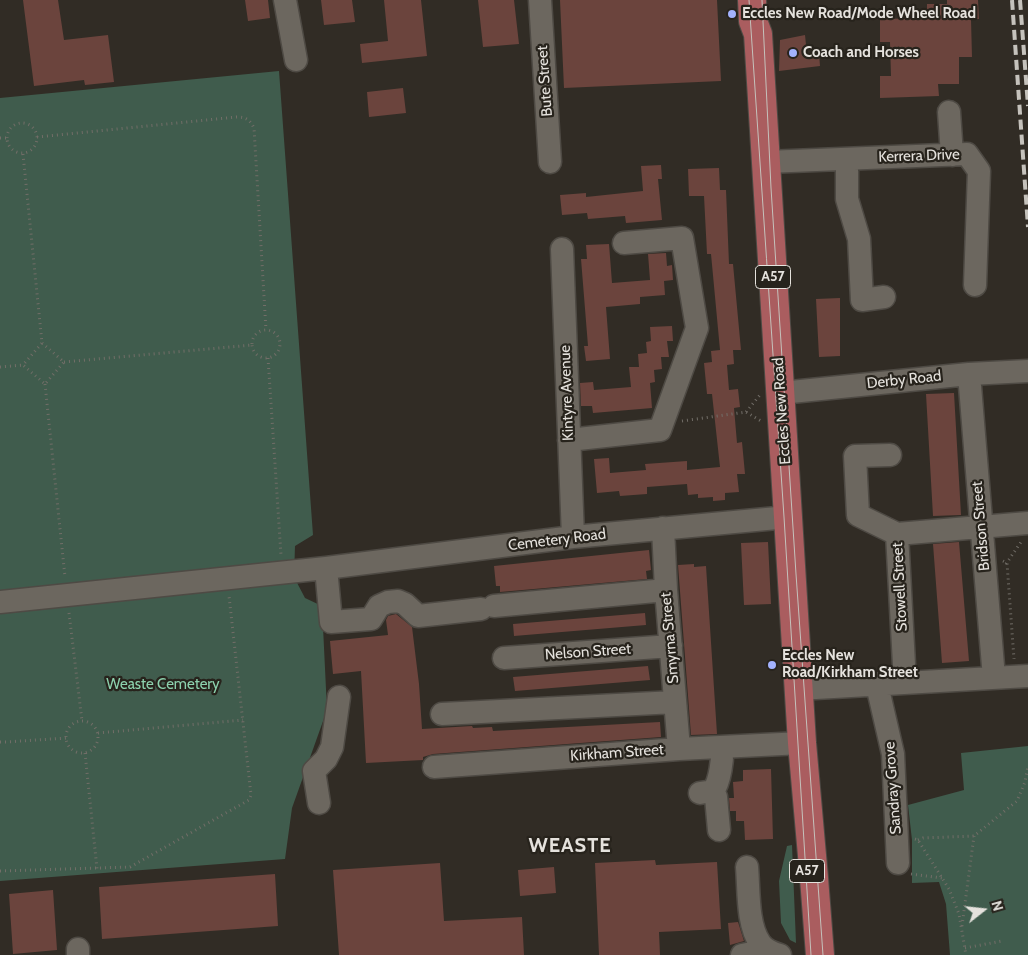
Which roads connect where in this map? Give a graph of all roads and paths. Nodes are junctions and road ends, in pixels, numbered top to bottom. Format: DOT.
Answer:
graph roads {
  1 [pos="285,0"];
  2 [pos="540,0"];
  3 [pos="752,0"];
  4 [pos="761,0"];
  5 [pos="758,34"];
  6 [pos="296,60"];
  7 [pos="949,112"];
  8 [pos="37,137"];
  9 [pos="0,138"];
  10 [pos="6,138"];
  11 [pos="22,154"];
  12 [pos="952,154"];
  13 [pos="847,158"];
  14 [pos="550,162"];
  15 [pos="766,162"];
  16 [pos="624,244"];
  17 [pos="562,249"];
  18 [pos="975,285"];
  19 [pos="884,297"];
  20 [pos="266,330"];
  21 [pos="42,343"];
  22 [pos="252,345"];
  23 [pos="268,358"];
  24 [pos="64,362"];
  25 [pos="24,365"];
  26 [pos="0,367"];
  27 [pos="1024,371"];
  28 [pos="969,374"];
  29 [pos="45,384"];
  30 [pos="771,394"];
  31 [pos="746,412"];
  32 [pos="662,424"];
  33 [pos="768,425"];
  34 [pos="569,440"];
  35 [pos="890,455"];
  36 [pos="788,517"];
  37 [pos="981,527"];
  38 [pos="663,528"];
  39 [pos="1025,531"];
  40 [pos="897,534"];
  41 [pos="573,537"];
  42 [pos="1007,563"];
  43 [pos="326,568"];
  44 [pos="282,572"];
  45 [pos="227,578"];
  46 [pos="666,590"];
  47 [pos="987,594"];
  48 [pos="67,595"];
  49 [pos="0,602"];
  50 [pos="671,646"];
  51 [pos="504,658"];
  52 [pos="1013,677"];
  53 [pos="905,683"];
  54 [pos="878,685"];
  55 [pos="798,689"];
  56 [pos="338,698"];
  57 [pos="675,702"];
  58 [pos="442,714"];
  59 [pos="243,720"];
  60 [pos="82,721"];
  61 [pos="98,733"];
  62 [pos="67,738"];
  63 [pos="0,742"];
  64 [pos="802,743"];
  65 [pos="722,747"];
  66 [pos="678,749"];
  67 [pos="85,753"];
  68 [pos="1028,766"];
  69 [pos="434,767"];
  70 [pos="805,788"];
  71 [pos="319,802"];
  72 [pos="719,830"];
  73 [pos="974,836"];
  74 [pos="907,837"];
  75 [pos="898,863"];
  76 [pos="747,867"];
  77 [pos="97,868"];
  78 [pos="0,871"];
  79 [pos="943,878"];
  80 [pos="962,929"];
  81 [pos="1002,941"];
  82 [pos="965,948"];
  83 [pos="777,954"];
  84 [pos="742,955"];
  85 [pos="811,955"];
  86 [pos="820,955"];
  87 [pos="966,955"];
  1 -- 6 [label="street"];
  2 -- 14 [label="street, Bute Street"];
  3 -- 5 [label="main road, Eccles New Road / A57"];
  4 -- 5 [label="main road, Eccles New Road"];
  5 -- 15 [label="main road, Eccles New Road / A57"];
  7 -- 12 [label="street"];
  8 -- 10 [label="path"];
  8 -- 11 [label="path"];
  8 -- 20 [label="path"];
  9 -- 10 [label="path"];
  10 -- 11 [label="path"];
  11 -- 21 [label="path"];
  12 -- 13 [label="street, Kerrera Drive"];
  12 -- 18 [label="street, Kerrera Drive"];
  13 -- 15 [label="street, Kerrera Drive"];
  13 -- 19 [label="street"];
  15 -- 30 [label="main road, Eccles New Road / A57"];
  16 -- 32 [label="street"];
  17 -- 34 [label="street, Kintyre Avenue"];
  20 -- 22 [label="path"];
  20 -- 23 [label="path"];
  21 -- 24 [label="path"];
  21 -- 25 [label="path"];
  22 -- 23 [label="path"];
  22 -- 24 [label="path"];
  23 -- 44 [label="path"];
  24 -- 29 [label="path"];
  25 -- 26 [label="path"];
  25 -- 29 [label="path"];
  27 -- 28 [label="street, Derby Road"];
  28 -- 30 [label="street, Derby Road"];
  28 -- 37 [label="street, Bridson Street"];
  29 -- 48 [label="path"];
  30 -- 31 [label="path"];
  30 -- 36 [label="main road, Eccles New Road / A57"];
  31 -- 32 [label="path"];
  31 -- 33 [label="path"];
  32 -- 34 [label="street"];
  34 -- 41 [label="street, Kintyre Avenue"];
  35 -- 40 [label="street, Stowell Street"];
  36 -- 38 [label="street, Cemetery Road"];
  36 -- 55 [label="main road, Eccles New Road / A57"];
  37 -- 39 [label="street"];
  37 -- 40 [label="street"];
  37 -- 47 [label="street, Bridson Street"];
  38 -- 41 [label="street, Cemetery Road"];
  38 -- 46 [label="street, Smyrna Street"];
  39 -- 42 [label="path"];
  40 -- 53 [label="street, Stowell Street"];
  41 -- 43 [label="street, Cemetery Road"];
  42 -- 47 [label="path"];
  42 -- 52 [label="path"];
  43 -- 44 [label="street, Cemetery Road"];
  43 -- 46 [label="street"];
  44 -- 45 [label="street, Cemetery Road"];
  45 -- 48 [label="street, Cemetery Road"];
  45 -- 59 [label="path"];
  46 -- 50 [label="street, Smyrna Street"];
  47 -- 52 [label="street, Bridson Street"];
  48 -- 49 [label="street, Cemetery Road"];
  48 -- 60 [label="path"];
  50 -- 51 [label="street, Nelson Street"];
  50 -- 57 [label="street, Smyrna Street"];
  52 -- 53 [label="street"];
  53 -- 54 [label="street"];
  54 -- 55 [label="street"];
  54 -- 74 [label="street, Sandray Grove"];
  55 -- 64 [label="main road, Eccles New Road / A57"];
  56 -- 71 [label="street"];
  57 -- 58 [label="street"];
  57 -- 66 [label="street, Smyrna Street"];
  59 -- 61 [label="path"];
  59 -- 77 [label="path"];
  60 -- 61 [label="path"];
  60 -- 62 [label="path"];
  61 -- 67 [label="path"];
  62 -- 63 [label="path"];
  62 -- 67 [label="path"];
  64 -- 65 [label="street, Kirkham Street"];
  64 -- 70 [label="main road, Eccles New Road / A57"];
  65 -- 66 [label="street, Kirkham Street"];
  65 -- 72 [label="street"];
  66 -- 69 [label="street, Kirkham Street"];
  67 -- 77 [label="path"];
  68 -- 73 [label="path"];
  70 -- 85 [label="main road, Eccles New Road / A57"];
  70 -- 86 [label="main road, Eccles New Road / A57"];
  73 -- 74 [label="path"];
  73 -- 80 [label="path"];
  74 -- 75 [label="street, Sandray Grove"];
  74 -- 79 [label="path"];
  75 -- 79 [label="path"];
  76 -- 83 [label="street"];
  77 -- 78 [label="path"];
  79 -- 80 [label="path"];
  80 -- 82 [label="path"];
  81 -- 82 [label="path"];
  82 -- 87 [label="path"];
  83 -- 84 [label="street"];
}
